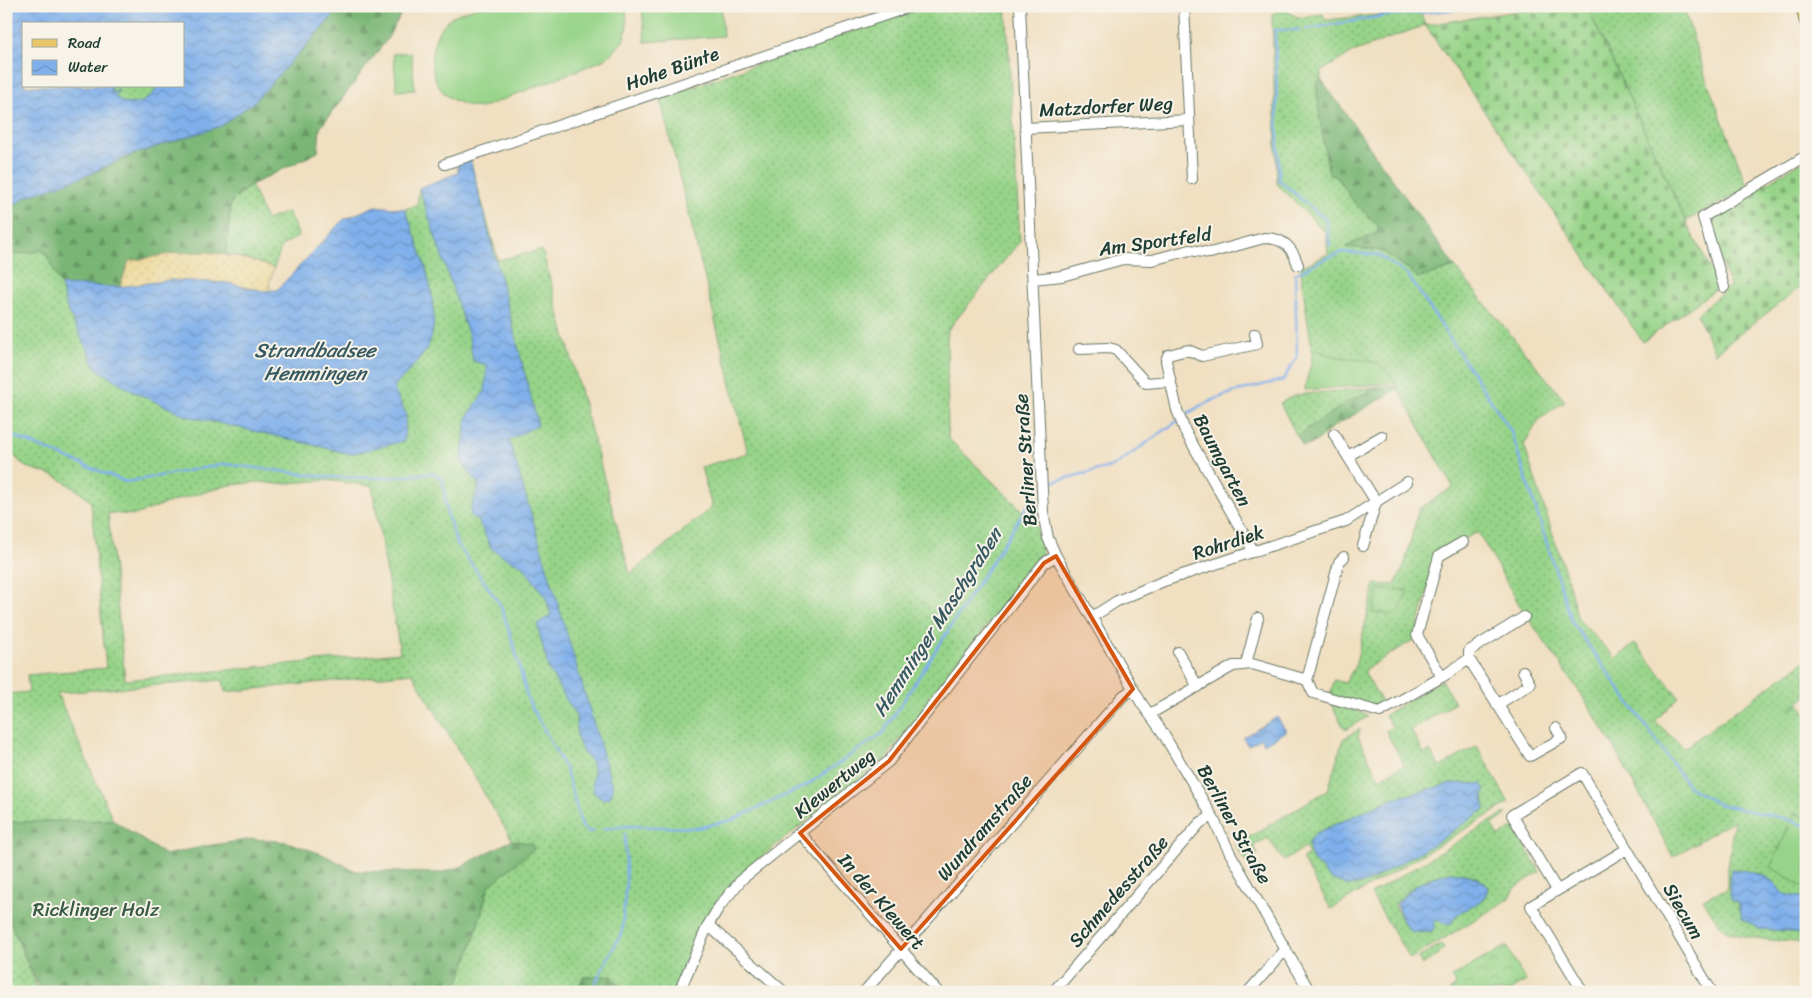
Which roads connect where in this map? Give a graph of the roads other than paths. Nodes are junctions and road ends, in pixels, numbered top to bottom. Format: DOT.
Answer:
graph roads {
  1 [pos="912,6"];
  2 [pos="1020,6"];
  3 [pos="1184,6"];
  4 [pos="1802,6"];
  5 [pos="1806,22"];
  6 [pos="1189,120"];
  7 [pos="1026,128"];
  8 [pos="1806,156"];
  9 [pos="445,164"];
  10 [pos="1192,179"];
  11 [pos="1298,265"];
  12 [pos="1033,278"];
  13 [pos="1724,288"];
  14 [pos="1255,334"];
  15 [pos="1078,349"];
  16 [pos="1170,380"];
  17 [pos="1334,434"];
  18 [pos="1382,436"];
  19 [pos="1348,456"];
  20 [pos="1407,482"];
  21 [pos="1376,502"];
  22 [pos="1463,542"];
  23 [pos="1363,546"];
  24 [pos="1254,552"];
  25 [pos="1056,556"];
  26 [pos="1344,557"];
  27 [pos="1092,617"];
  28 [pos="1524,617"];
  29 [pos="1258,618"];
  30 [pos="1178,652"];
  31 [pos="1469,660"];
  32 [pos="1246,664"];
  33 [pos="1523,671"];
  34 [pos="1442,677"];
  35 [pos="1307,680"];
  36 [pos="1198,687"];
  37 [pos="1133,689"];
  38 [pos="1497,706"];
  39 [pos="1150,714"];
  40 [pos="1556,728"];
  41 [pos="1212,816"];
  42 [pos="800,833"];
  43 [pos="1627,849"];
  44 [pos="1557,890"];
  45 [pos="708,924"];
  46 [pos="901,949"];
  47 [pos="1286,949"];
  48 [pos="679,992"];
  49 [pos="784,992"];
  50 [pos="864,992"];
  51 [pos="938,992"];
  52 [pos="1052,992"];
  53 [pos="1248,992"];
  54 [pos="1310,992"];
  55 [pos="1583,992"];
  56 [pos="1712,992"];
  1 -- 9 [label="street, Hohe Bünte"];
  2 -- 7 [label="street, Berliner Straße"];
  3 -- 6 [label="street, Matzdorfer Weg"];
  4 -- 5 [label="main road"];
  6 -- 7 [label="street, Matzdorfer Weg"];
  6 -- 10 [label="street, Matzdorfer Weg"];
  7 -- 12 [label="street, Berliner Straße"];
  8 -- 13 [label="street"];
  11 -- 12 [label="street, Am Sportfeld"];
  12 -- 25 [label="street, Berliner Straße"];
  14 -- 16 [label="street, Baumgarten"];
  15 -- 16 [label="street"];
  16 -- 24 [label="street, Baumgarten"];
  17 -- 19 [label="street"];
  18 -- 19 [label="street"];
  19 -- 21 [label="street"];
  20 -- 21 [label="street, Rohrdiek"];
  21 -- 23 [label="street"];
  21 -- 24 [label="street, Rohrdiek"];
  22 -- 34 [label="street"];
  24 -- 27 [label="street, Rohrdiek"];
  25 -- 27 [label="street, Berliner Straße"];
  25 -- 42 [label="street, Klewertweg"];
  26 -- 35 [label="street"];
  27 -- 37 [label="street, Berliner Straße"];
  28 -- 31 [label="street"];
  29 -- 32 [label="street"];
  30 -- 36 [label="street"];
  31 -- 34 [label="street"];
  31 -- 38 [label="street"];
  32 -- 35 [label="street"];
  32 -- 36 [label="street"];
  33 -- 38 [label="street"];
  34 -- 35 [label="street"];
  36 -- 39 [label="street"];
  37 -- 39 [label="street, Berliner Straße"];
  37 -- 46 [label="street, Wundramstraße"];
  38 -- 40 [label="street"];
  39 -- 41 [label="street, Berliner Straße"];
  41 -- 47 [label="street, Berliner Straße"];
  41 -- 52 [label="street, Schmedesstraße"];
  42 -- 45 [label="street, Klewertweg"];
  42 -- 46 [label="street, In der Klewert"];
  43 -- 44 [label="street"];
  43 -- 44 [label="street, Siecum"];
  43 -- 56 [label="street, Siecum"];
  44 -- 55 [label="street"];
  45 -- 48 [label="street, Klewertweg"];
  45 -- 49 [label="street"];
  46 -- 50 [label="street, Wundramstraße"];
  46 -- 51 [label="street, In der Klewert"];
  47 -- 53 [label="street"];
  47 -- 54 [label="street, Berliner Straße"];
}
